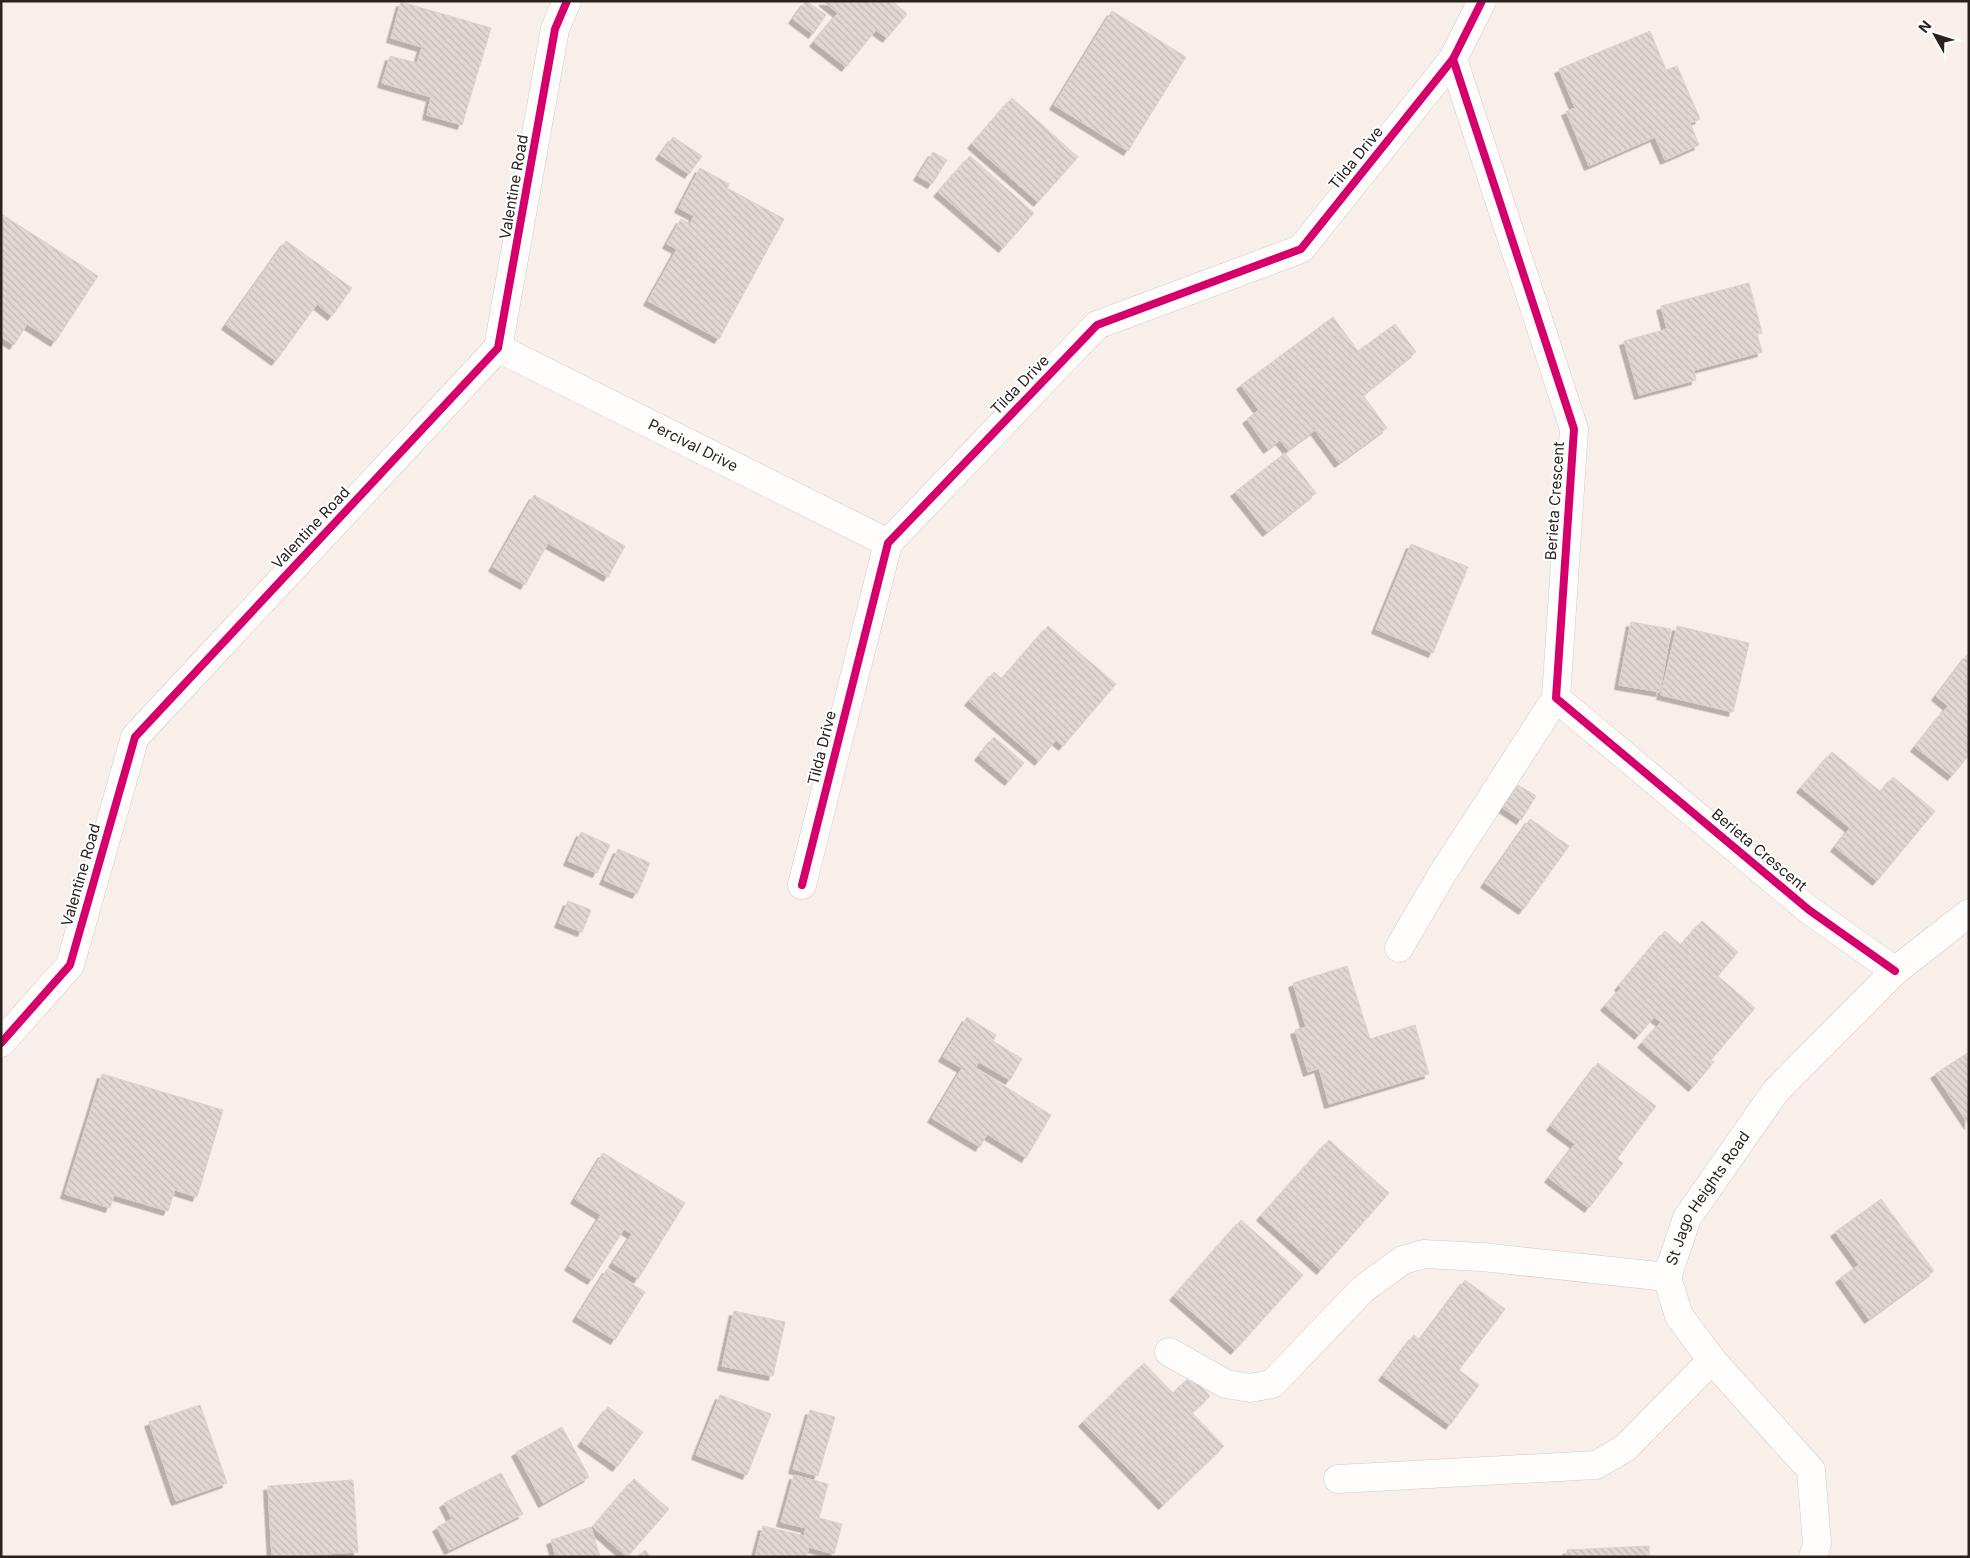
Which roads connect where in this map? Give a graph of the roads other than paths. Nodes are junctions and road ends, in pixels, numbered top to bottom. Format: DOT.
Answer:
graph roads {
  1 [pos="567,1"];
  2 [pos="1482,1"];
  3 [pos="1453,59"];
  4 [pos="498,348"];
  5 [pos="888,543"];
  6 [pos="1556,698"];
  7 [pos="802,885"];
  8 [pos="1969,913"];
  9 [pos="1399,948"];
  10 [pos="1895,971"];
  11 [pos="1,1043"];
  12 [pos="1667,1277"];
  13 [pos="1169,1352"];
  14 [pos="1712,1360"];
  15 [pos="1338,1479"];
  16 [pos="1813,1557"];
  1 -- 4 [label="street, Valentine Road"];
  2 -- 3 [label="street"];
  3 -- 5 [label="street, Tilda Drive"];
  3 -- 6 [label="street, Berieta Crescent"];
  4 -- 5 [label="street, Percival Drive"];
  4 -- 11 [label="street, Valentine Road"];
  5 -- 7 [label="street, Tilda Drive"];
  6 -- 9 [label="street"];
  6 -- 10 [label="street, Berieta Crescent"];
  8 -- 10 [label="street, St Jago Heights Road"];
  10 -- 12 [label="street, St Jago Heights Road"];
  12 -- 13 [label="street"];
  12 -- 14 [label="street, St Jago Heights Road"];
  14 -- 15 [label="street"];
  14 -- 16 [label="street, St Jago Heights Road"];
}
